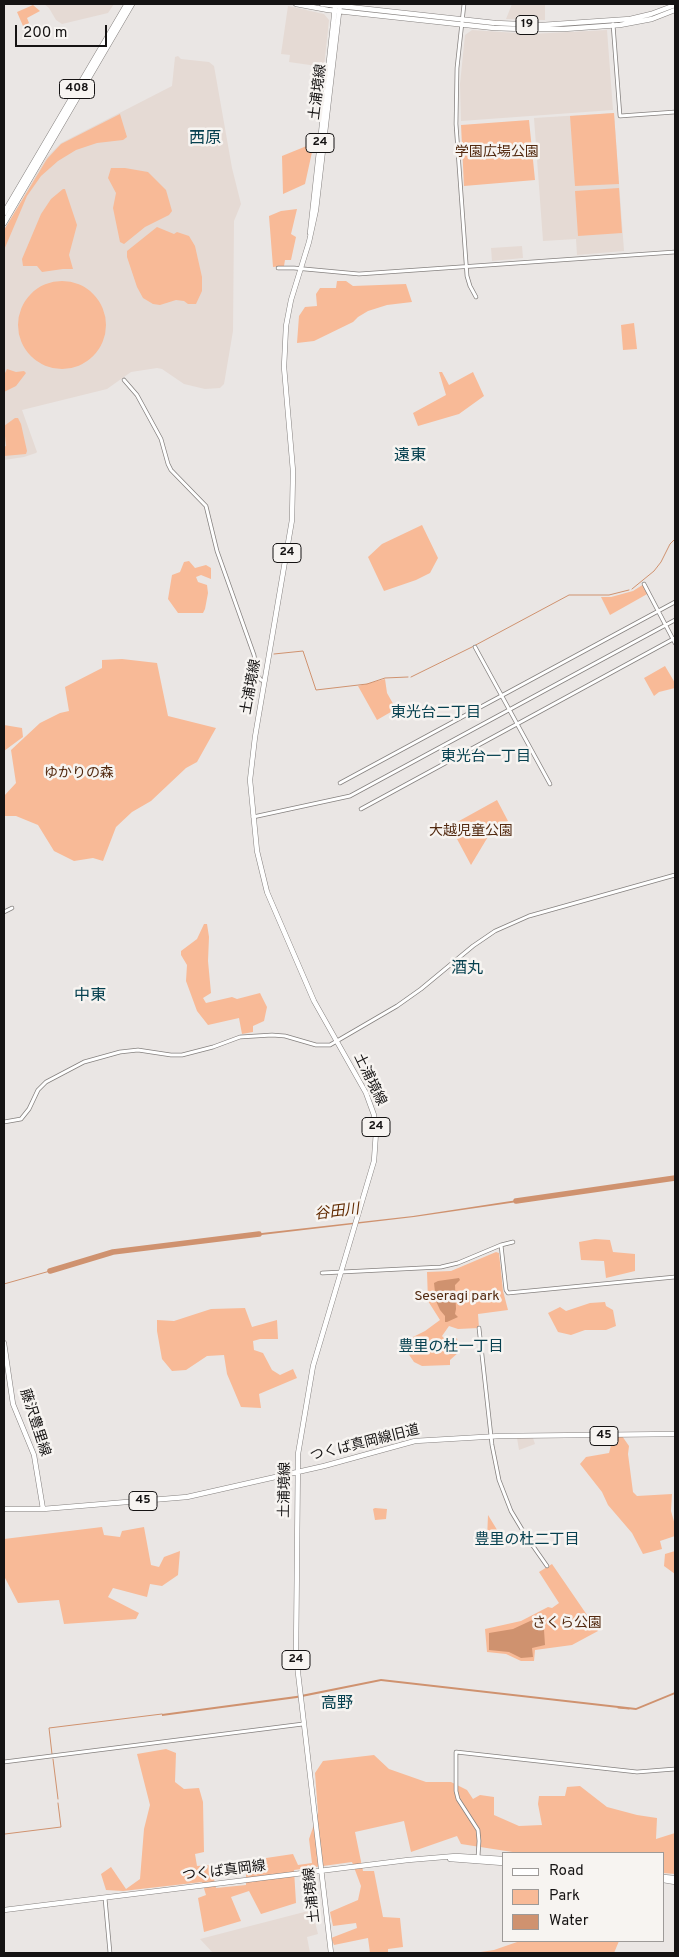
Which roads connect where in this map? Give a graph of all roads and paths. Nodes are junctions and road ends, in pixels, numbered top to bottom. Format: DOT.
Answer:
graph roads {
  1 [pos="127,4"];
  2 [pos="132,4"];
  3 [pos="296,4"];
  4 [pos="322,4"];
  5 [pos="464,4"];
  6 [pos="675,5"];
  7 [pos="338,7"];
  8 [pos="675,10"];
  9 [pos="462,22"];
  10 [pos="613,23"];
  11 [pos="675,112"];
  12 [pos="4,213"];
  13 [pos="4,223"];
  14 [pos="675,252"];
  15 [pos="466,267"];
  16 [pos="278,268"];
  17 [pos="302,269"];
  18 [pos="476,297"];
  19 [pos="124,380"];
  20 [pos="644,584"];
  21 [pos="675,602"];
  22 [pos="658,611"];
  23 [pos="675,620"];
  24 [pos="666,625"];
  25 [pos="675,640"];
  26 [pos="475,647"];
  27 [pos="265,681"];
  28 [pos="502,696"];
  29 [pos="509,710"];
  30 [pos="517,724"];
  31 [pos="340,782"];
  32 [pos="550,784"];
  33 [pos="361,809"];
  34 [pos="253,816"];
  35 [pos="675,876"];
  36 [pos="12,908"];
  37 [pos="4,912"];
  38 [pos="337,1041"];
  39 [pos="4,1122"];
  40 [pos="514,1242"];
  41 [pos="501,1245"];
  42 [pos="322,1273"];
  43 [pos="341,1273"];
  44 [pos="675,1277"];
  45 [pos="479,1328"];
  46 [pos="4,1342"];
  47 [pos="675,1434"];
  48 [pos="491,1436"];
  49 [pos="297,1472"];
  50 [pos="4,1509"];
  51 [pos="43,1509"];
  52 [pos="547,1566"];
  53 [pos="303,1724"];
  54 [pos="4,1762"];
  55 [pos="675,1769"];
  56 [pos="478,1857"];
  57 [pos="446,1858"];
  58 [pos="502,1861"];
  59 [pos="502,1861"];
  60 [pos="322,1870"];
  61 [pos="105,1898"];
  62 [pos="4,1910"];
  63 [pos="110,1953"];
  64 [pos="331,1953"];
  1 -- 12 [label="highway, 408"];
  2 -- 13 [label="highway, 408"];
  3 -- 7 [label="main road, 19"];
  4 -- 7 [label="main road, 19"];
  5 -- 9 [label="street"];
  6 -- 10 [label="main road, 19"];
  7 -- 9 [label="main road, 19"];
  7 -- 17 [label="main road, 土浦境線 / 24"];
  8 -- 10 [label="main road, 19"];
  9 -- 10 [label="main road, 19"];
  9 -- 15 [label="street"];
  10 -- 11 [label="street"];
  14 -- 15 [label="street"];
  15 -- 17 [label="street"];
  15 -- 18 [label="street"];
  16 -- 17 [label="street"];
  17 -- 27 [label="main road, 土浦境線 / 24"];
  19 -- 27 [label="street"];
  20 -- 22 [label="street"];
  21 -- 22 [label="street"];
  22 -- 24 [label="street"];
  22 -- 28 [label="street"];
  23 -- 24 [label="street"];
  24 -- 25 [label="street"];
  24 -- 29 [label="street"];
  25 -- 30 [label="street"];
  26 -- 28 [label="street"];
  27 -- 34 [label="main road, 土浦境線 / 24"];
  28 -- 29 [label="street"];
  28 -- 31 [label="street"];
  29 -- 30 [label="street"];
  29 -- 34 [label="street"];
  30 -- 32 [label="street"];
  30 -- 33 [label="street"];
  34 -- 38 [label="main road, 土浦境線 / 24"];
  35 -- 38 [label="street"];
  36 -- 37 [label="street"];
  38 -- 39 [label="street"];
  38 -- 43 [label="main road, 土浦境線 / 24"];
  40 -- 41 [label="street"];
  41 -- 43 [label="street"];
  41 -- 44 [label="street"];
  42 -- 43 [label="street"];
  43 -- 49 [label="main road, 土浦境線 / 24"];
  45 -- 48 [label="street"];
  46 -- 51 [label="main road, 藤沢豊里線"];
  47 -- 48 [label="main road, つくば真岡線旧道 / 45"];
  48 -- 49 [label="main road, つくば真岡線旧道 / 45"];
  48 -- 52 [label="street"];
  49 -- 51 [label="main road, つくば真岡線旧道 / 45"];
  49 -- 53 [label="main road, 土浦境線 / 24"];
  50 -- 51 [label="main road, つくば真岡線旧道 / 45"];
  53 -- 54 [label="street"];
  53 -- 60 [label="main road, 土浦境線 / 24"];
  55 -- 56 [label="street"];
  56 -- 57 [label="main road, つくば真岡線"];
  56 -- 58 [label="main road, つくば真岡線"];
  57 -- 59 [label="main road, つくば真岡線"];
  57 -- 60 [label="main road, つくば真岡線"];
  60 -- 61 [label="main road, つくば真岡線"];
  60 -- 64 [label="main road, 土浦境線 / 24"];
  61 -- 62 [label="main road, つくば真岡線"];
  61 -- 63 [label="street"];
}
